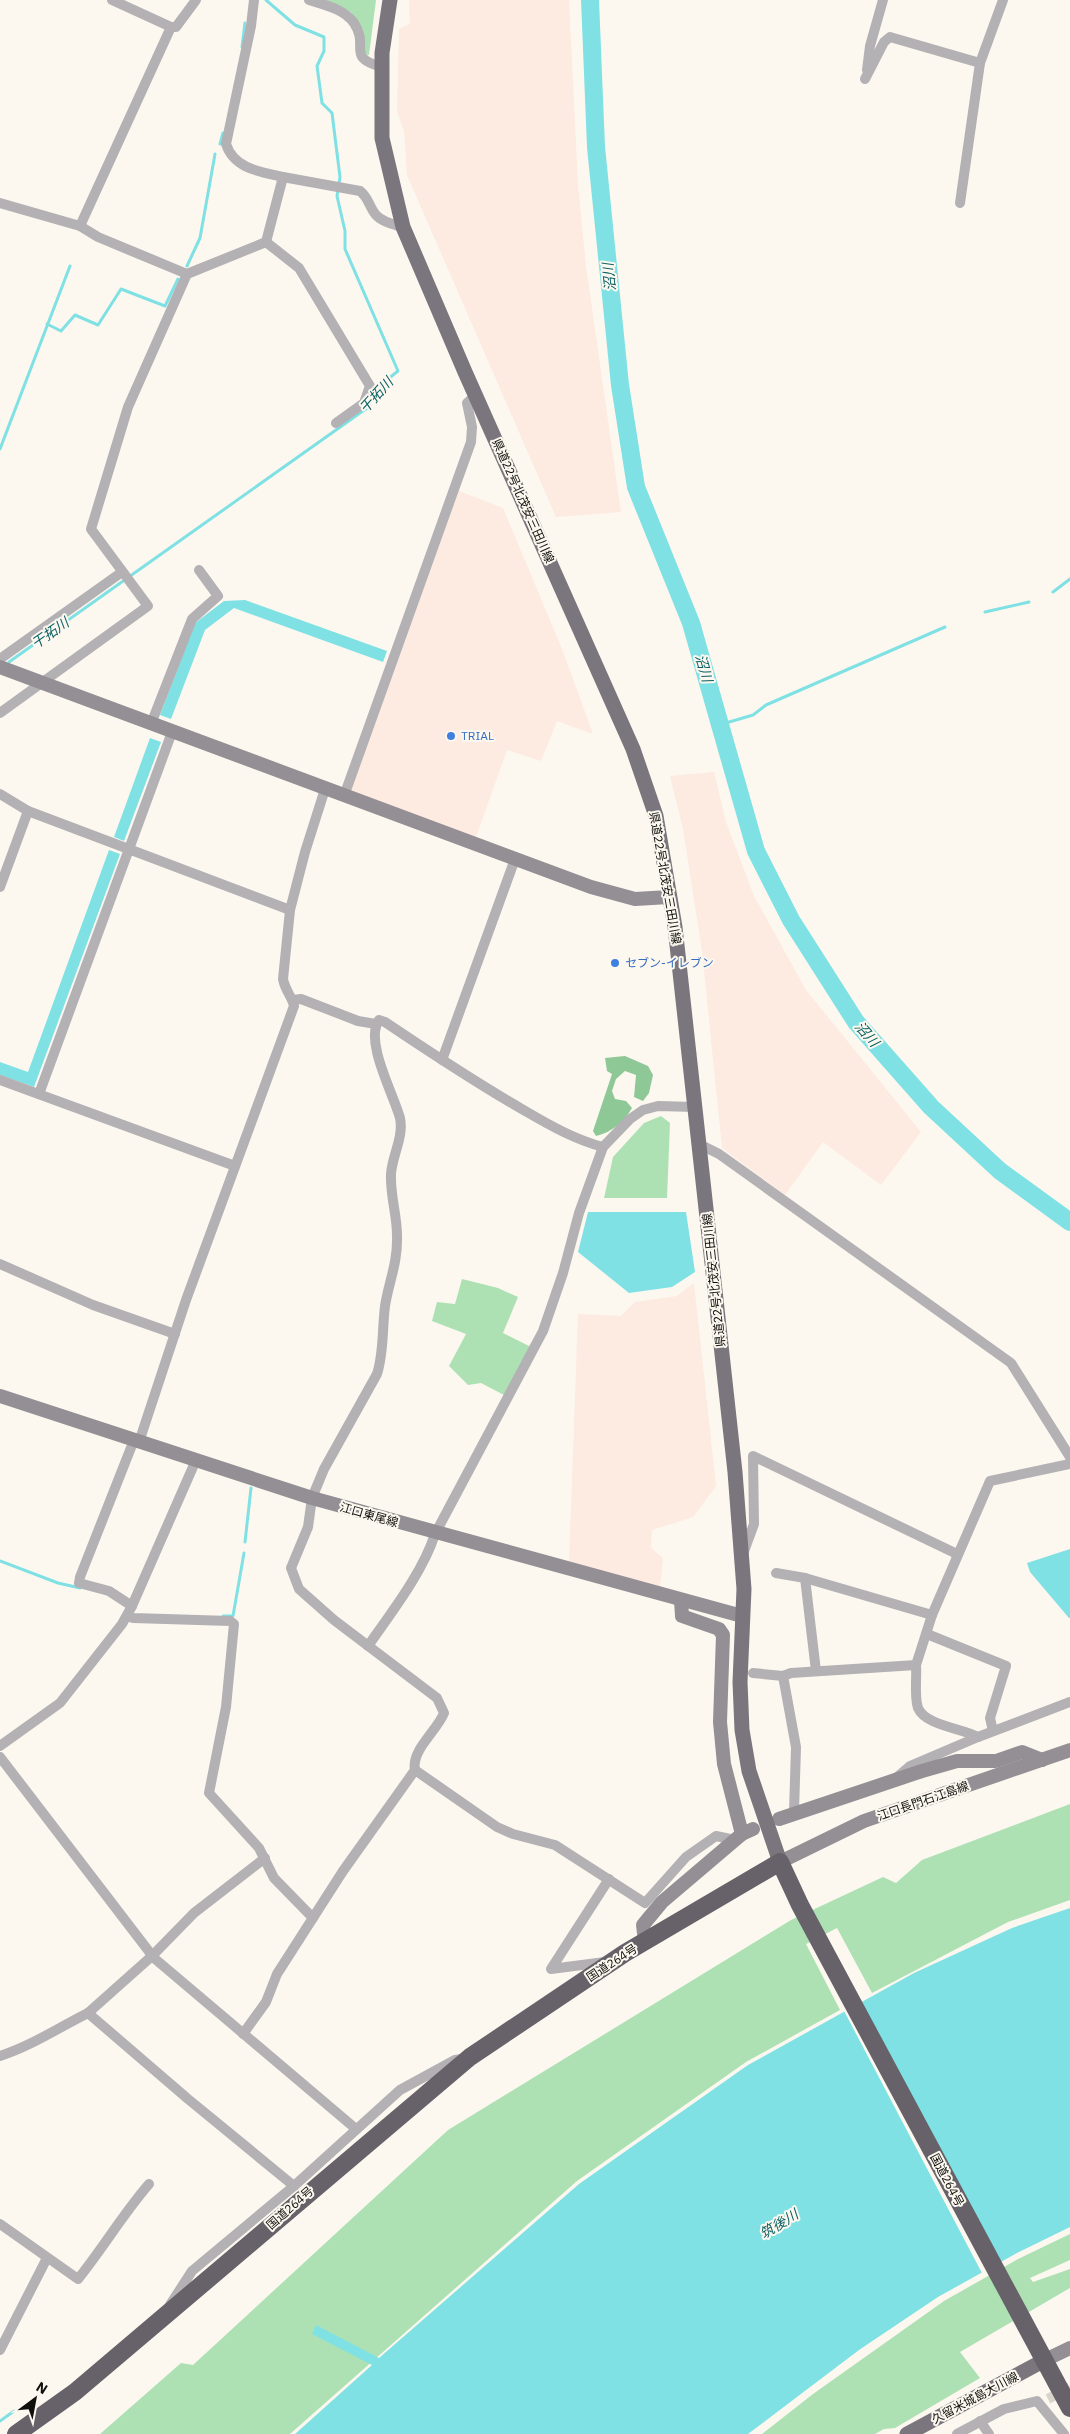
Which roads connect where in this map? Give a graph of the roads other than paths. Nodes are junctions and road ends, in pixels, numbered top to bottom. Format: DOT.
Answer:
graph roads {
  1 [pos="112,0"];
  2 [pos="196,0"];
  3 [pos="254,0"];
  4 [pos="309,0"];
  5 [pos="390,0"];
  6 [pos="883,0"];
  7 [pos="1003,0"];
  8 [pos="172,27"];
  9 [pos="980,64"];
  10 [pos="382,67"];
  11 [pos="283,177"];
  12 [pos="0,203"];
  13 [pos="960,203"];
  14 [pos="80,226"];
  15 [pos="403,228"];
  16 [pos="266,242"];
  17 [pos="187,274"];
  18 [pos="476,396"];
  19 [pos="336,423"];
  20 [pos="199,570"];
  21 [pos="126,577"];
  22 [pos="0,659"];
  23 [pos="0,667"];
  24 [pos="41,683"];
  25 [pos="0,713"];
  26 [pos="151,724"];
  27 [pos="172,732"];
  28 [pos="325,789"];
  29 [pos="0,794"];
  30 [pos="344,796"];
  31 [pos="28,811"];
  32 [pos="129,850"];
  33 [pos="515,860"];
  34 [pos="0,886"];
  35 [pos="669,897"];
  36 [pos="290,910"];
  37 [pos="293,1000"];
  38 [pos="376,1024"];
  39 [pos="442,1060"];
  40 [pos="0,1080"];
  41 [pos="39,1094"];
  42 [pos="694,1107"];
  43 [pos="699,1144"];
  44 [pos="603,1147"];
  45 [pos="235,1166"];
  46 [pos="0,1264"];
  47 [pos="175,1334"];
  48 [pos="0,1396"];
  49 [pos="137,1441"];
  50 [pos="1070,1457"];
  51 [pos="196,1460"];
  52 [pos="1070,1464"];
  53 [pos="312,1498"];
  54 [pos="435,1534"];
  55 [pos="957,1554"];
  56 [pos="741,1560"];
  57 [pos="776,1573"];
  58 [pos="805,1578"];
  59 [pos="681,1600"];
  60 [pos="132,1606"];
  61 [pos="932,1615"];
  62 [pos="127,1616"];
  63 [pos="742,1616"];
  64 [pos="927,1634"];
  65 [pos="368,1646"];
  66 [pos="916,1665"];
  67 [pos="816,1672"];
  68 [pos="753,1673"];
  69 [pos="783,1676"];
  70 [pos="1070,1702"];
  71 [pos="993,1731"];
  72 [pos="978,1737"];
  73 [pos="0,1746"];
  74 [pos="1070,1750"];
  75 [pos="0,1757"];
  76 [pos="1042,1760"];
  77 [pos="415,1770"];
  78 [pos="891,1781"];
  79 [pos="794,1812"];
  80 [pos="779,1819"];
  81 [pos="743,1834"];
  82 [pos="265,1858"];
  83 [pos="780,1862"];
  84 [pos="609,1879"];
  85 [pos="313,1918"];
  86 [pos="645,1941"];
  87 [pos="152,1956"];
  88 [pos="613,1962"];
  89 [pos="88,2013"];
  90 [pos="243,2034"];
  91 [pos="0,2056"];
  92 [pos="470,2057"];
  93 [pos="356,2129"];
  94 [pos="149,2184"];
  95 [pos="294,2186"];
  96 [pos="0,2224"];
  97 [pos="47,2258"];
  98 [pos="165,2315"];
  99 [pos="1070,2348"];
  100 [pos="0,2350"];
  101 [pos="1044,2362"];
  102 [pos="1048,2399"];
  103 [pos="1037,2401"];
  104 [pos="1070,2408"];
  105 [pos="980,2420"];
  106 [pos="16,2434"];
  107 [pos="907,2434"];
  108 [pos="957,2434"];
  109 [pos="989,2434"];
  110 [pos="1064,2434"];
  1 -- 8 [label="street"];
  2 -- 8 [label="street"];
  3 -- 11 [label="street"];
  4 -- 10 [label="street"];
  5 -- 10 [label="main road, 県道22号北茂安三田川線"];
  6 -- 9 [label="street"];
  7 -- 9 [label="street"];
  8 -- 14 [label="street"];
  9 -- 13 [label="street"];
  10 -- 15 [label="main road, 県道22号北茂安三田川線"];
  11 -- 15 [label="street"];
  11 -- 16 [label="street"];
  12 -- 14 [label="street"];
  14 -- 17 [label="street"];
  15 -- 18 [label="main road, 県道22号北茂安三田川線"];
  16 -- 17 [label="street"];
  16 -- 19 [label="street"];
  17 -- 21 [label="street"];
  18 -- 30 [label="street"];
  18 -- 35 [label="main road, 県道22号北茂安三田川線"];
  20 -- 26 [label="street"];
  21 -- 22 [label="street"];
  21 -- 24 [label="street"];
  23 -- 24 [label="street"];
  24 -- 25 [label="street"];
  24 -- 26 [label="street"];
  26 -- 27 [label="street"];
  27 -- 28 [label="street"];
  27 -- 32 [label="street"];
  28 -- 30 [label="street"];
  28 -- 36 [label="street"];
  29 -- 31 [label="street"];
  30 -- 33 [label="street"];
  31 -- 32 [label="street"];
  31 -- 34 [label="street"];
  32 -- 36 [label="street"];
  32 -- 41 [label="street"];
  33 -- 35 [label="street"];
  33 -- 39 [label="street"];
  35 -- 42 [label="main road, 県道22号北茂安三田川線"];
  36 -- 37 [label="street"];
  37 -- 38 [label="street"];
  37 -- 45 [label="street"];
  38 -- 39 [label="street"];
  38 -- 53 [label="street"];
  39 -- 44 [label="street"];
  40 -- 41 [label="street"];
  41 -- 45 [label="street"];
  42 -- 43 [label="main road, 県道22号北茂安三田川線"];
  42 -- 44 [label="street"];
  43 -- 50 [label="street"];
  43 -- 56 [label="main road, 県道22号北茂安三田川線"];
  44 -- 54 [label="street"];
  45 -- 47 [label="street"];
  46 -- 47 [label="street"];
  47 -- 49 [label="street"];
  48 -- 49 [label="street, 江口東尾線"];
  49 -- 51 [label="street, 江口東尾線"];
  49 -- 60 [label="street"];
  51 -- 53 [label="street, 江口東尾線"];
  51 -- 60 [label="street"];
  52 -- 55 [label="street"];
  53 -- 54 [label="street, 江口東尾線"];
  53 -- 65 [label="street"];
  54 -- 59 [label="street, 江口東尾線"];
  54 -- 65 [label="street"];
  55 -- 56 [label="street"];
  55 -- 61 [label="street"];
  56 -- 63 [label="main road, 県道22号北茂安三田川線"];
  57 -- 58 [label="street"];
  58 -- 61 [label="street"];
  58 -- 67 [label="street"];
  59 -- 63 [label="street, 江口東尾線"];
  59 -- 81 [label="street"];
  60 -- 62 [label="street"];
  61 -- 64 [label="street"];
  62 -- 73 [label="street"];
  62 -- 82 [label="street"];
  63 -- 83 [label="main road, 県道22号北茂安三田川線"];
  64 -- 66 [label="street"];
  64 -- 71 [label="street"];
  65 -- 77 [label="street"];
  66 -- 67 [label="street"];
  66 -- 72 [label="street"];
  67 -- 69 [label="street"];
  68 -- 69 [label="street"];
  69 -- 79 [label="street"];
  70 -- 71 [label="street"];
  71 -- 72 [label="street"];
  72 -- 78 [label="street"];
  74 -- 76 [label="street, 江口長門石江島線"];
  75 -- 87 [label="street"];
  76 -- 78 [label="street"];
  76 -- 83 [label="street, 江口長門石江島線"];
  77 -- 84 [label="street"];
  77 -- 85 [label="street"];
  78 -- 79 [label="street"];
  79 -- 80 [label="street"];
  81 -- 84 [label="street"];
  81 -- 86 [label="street"];
  82 -- 85 [label="street"];
  82 -- 87 [label="street"];
  83 -- 86 [label="highway, 国道264号"];
  83 -- 101 [label="highway, 国道264号"];
  84 -- 88 [label="street"];
  85 -- 90 [label="street"];
  86 -- 88 [label="highway, 国道264号"];
  87 -- 89 [label="street"];
  87 -- 90 [label="street"];
  88 -- 92 [label="highway, 国道264号"];
  89 -- 91 [label="street"];
  89 -- 95 [label="street"];
  90 -- 93 [label="street"];
  92 -- 93 [label="street"];
  92 -- 98 [label="highway, 国道264号"];
  93 -- 95 [label="street"];
  94 -- 97 [label="street"];
  95 -- 98 [label="street"];
  96 -- 97 [label="street"];
  97 -- 100 [label="street"];
  98 -- 106 [label="highway, 国道264号"];
  99 -- 101 [label="street"];
  101 -- 104 [label="highway, 国道264号"];
  101 -- 107 [label="main road, 久留米城島大川線"];
  102 -- 103 [label="street"];
  103 -- 105 [label="street"];
  103 -- 110 [label="street"];
  105 -- 108 [label="street"];
  105 -- 109 [label="street"];
}
